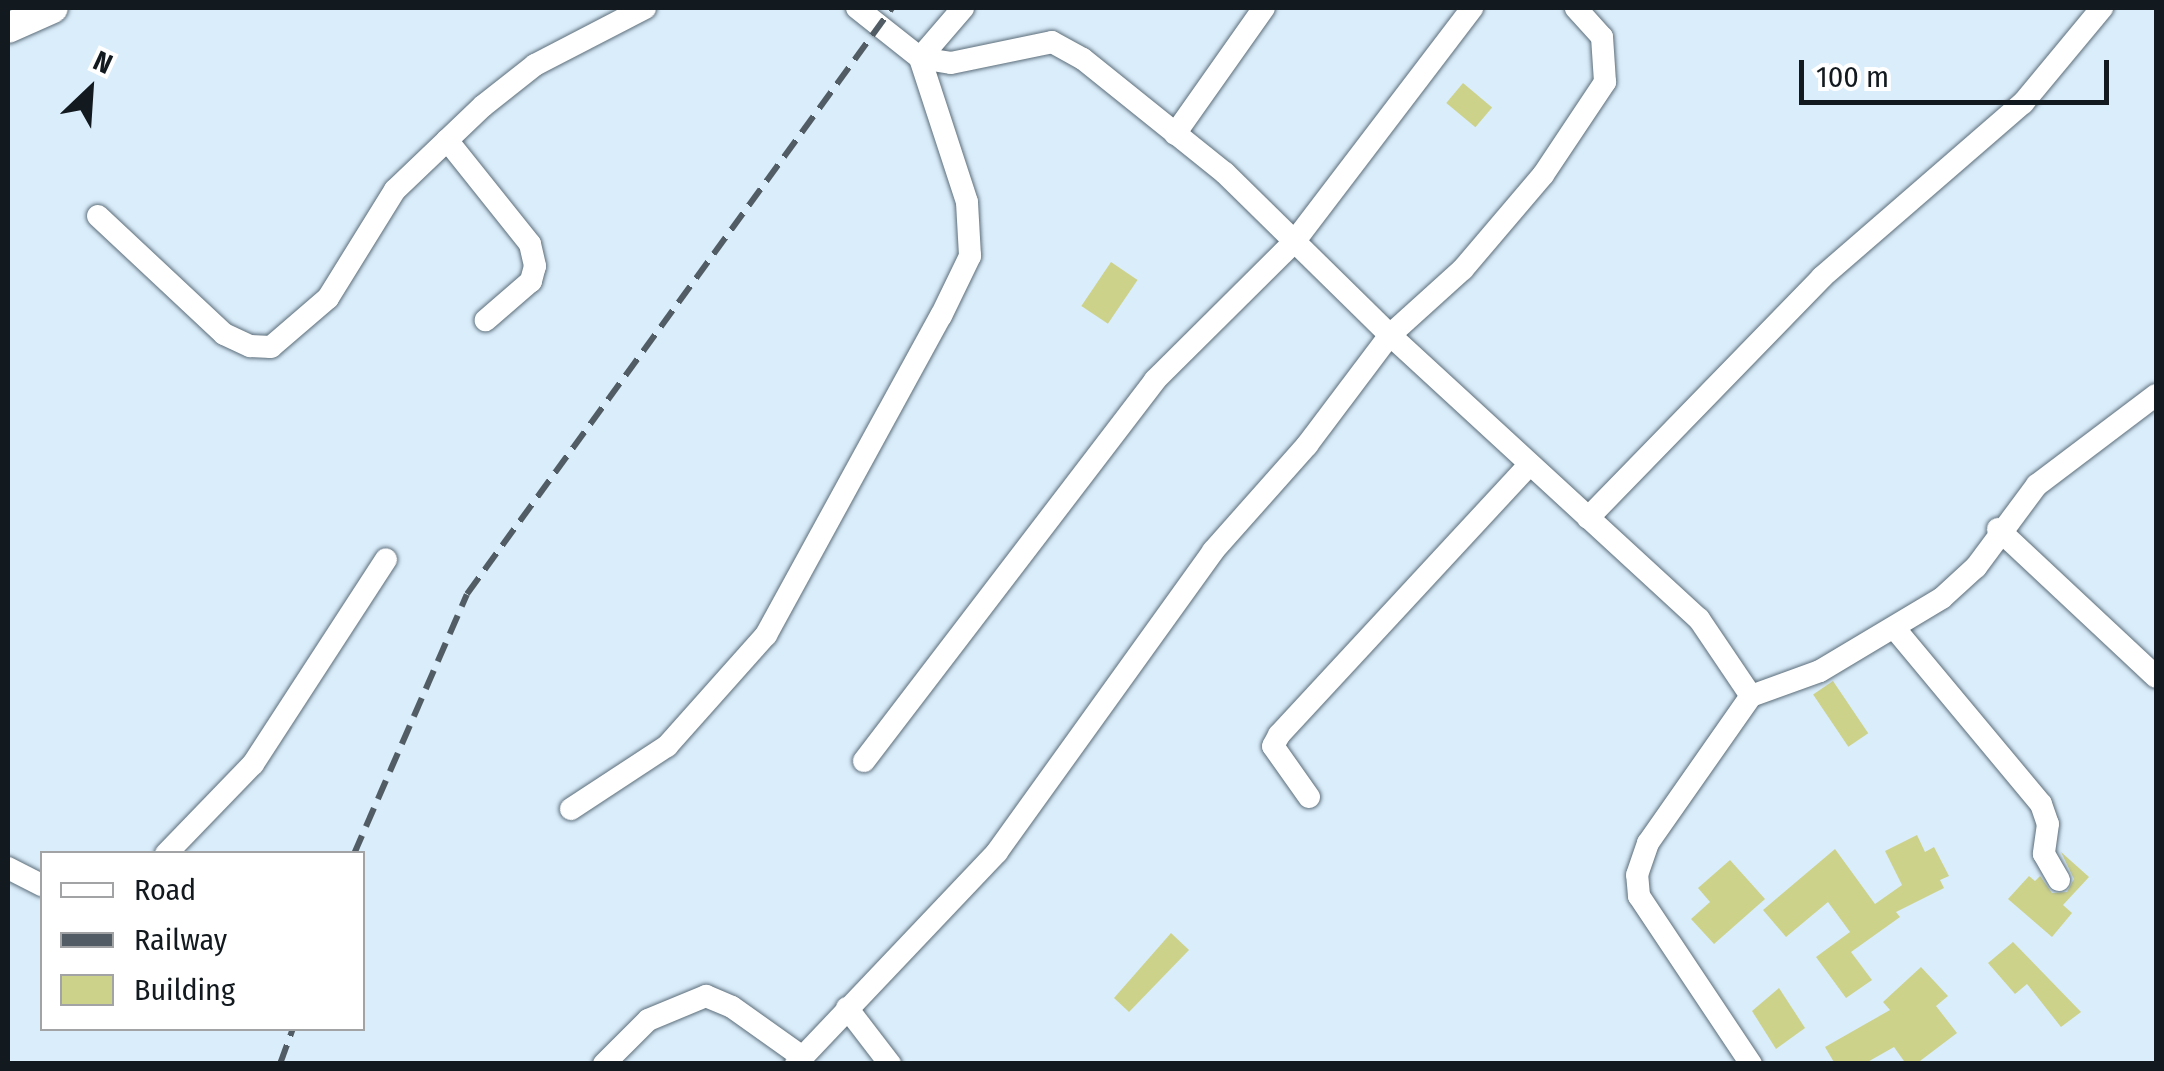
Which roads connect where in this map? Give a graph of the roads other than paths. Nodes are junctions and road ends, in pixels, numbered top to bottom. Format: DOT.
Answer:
graph roads {
  1 [pos="52,8"];
  2 [pos="645,8"];
  3 [pos="857,8"];
  4 [pos="963,8"];
  5 [pos="1264,8"];
  6 [pos="1472,8"];
  7 [pos="1576,8"];
  8 [pos="2102,8"];
  9 [pos="8,28"];
  10 [pos="920,58"];
  11 [pos="1176,134"];
  12 [pos="447,140"];
  13 [pos="98,216"];
  14 [pos="1294,242"];
  15 [pos="486,320"];
  16 [pos="1390,335"];
  17 [pos="2156,395"];
  18 [pos="1529,465"];
  19 [pos="1588,518"];
  20 [pos="1998,529"];
  21 [pos="386,559"];
  22 [pos="1896,630"];
  23 [pos="2156,677"];
  24 [pos="1751,696"];
  25 [pos="864,761"];
  26 [pos="1309,797"];
  27 [pos="571,808"];
  28 [pos="169,851"];
  29 [pos="8,868"];
  30 [pos="2058,880"];
  31 [pos="40,884"];
  32 [pos="846,1008"];
  33 [pos="798,1060"];
  34 [pos="604,1064"];
  35 [pos="890,1064"];
  36 [pos="1751,1064"];
  1 -- 9 [label="main road"];
  2 -- 12 [label="street"];
  3 -- 10 [label="street"];
  4 -- 10 [label="street"];
  5 -- 11 [label="street"];
  6 -- 14 [label="street"];
  7 -- 16 [label="street"];
  8 -- 19 [label="street"];
  10 -- 11 [label="street"];
  10 -- 27 [label="street"];
  11 -- 14 [label="street"];
  12 -- 13 [label="street"];
  12 -- 15 [label="street"];
  14 -- 16 [label="street"];
  14 -- 25 [label="street"];
  16 -- 18 [label="street"];
  16 -- 32 [label="street"];
  17 -- 20 [label="street"];
  18 -- 19 [label="street"];
  18 -- 26 [label="street"];
  19 -- 24 [label="street"];
  20 -- 22 [label="street"];
  20 -- 23 [label="street"];
  21 -- 28 [label="street"];
  22 -- 24 [label="street"];
  22 -- 30 [label="street"];
  24 -- 36 [label="street"];
  29 -- 31 [label="street"];
  32 -- 33 [label="street"];
  32 -- 35 [label="street"];
  33 -- 34 [label="street"];
}
